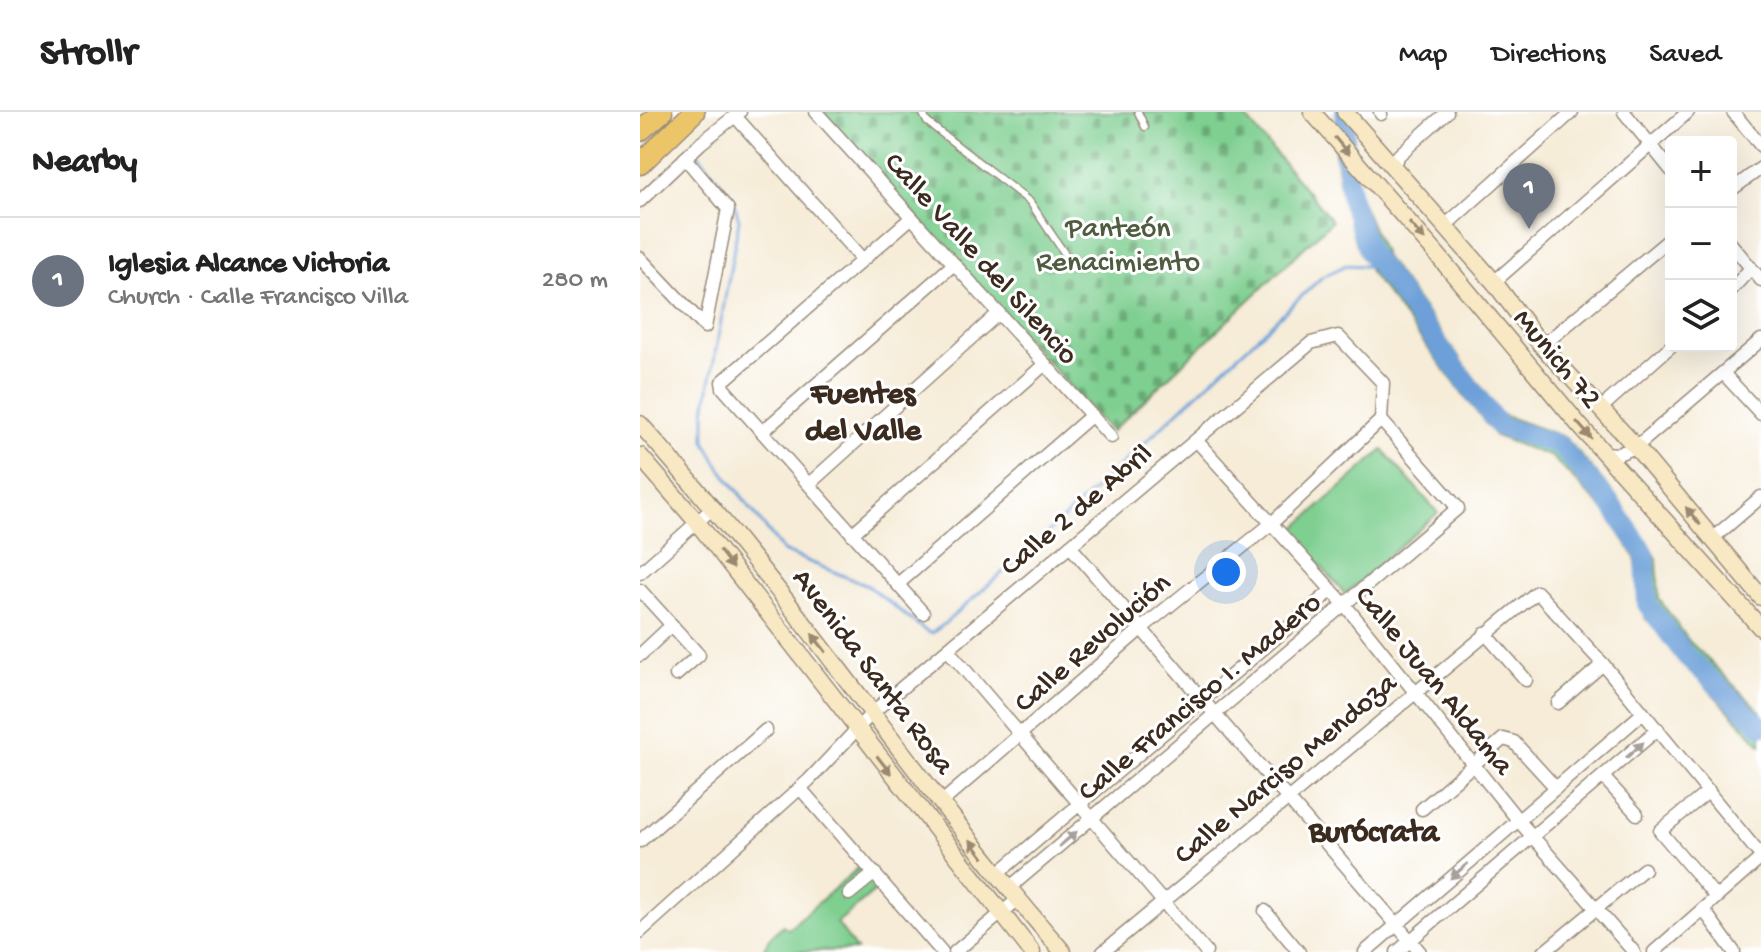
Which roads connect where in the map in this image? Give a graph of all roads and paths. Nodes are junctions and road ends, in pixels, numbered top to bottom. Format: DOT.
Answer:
graph roads {
  1 [pos="816,112"];
  2 [pos="922,112"];
  3 [pos="1138,112"];
  4 [pos="1345,112"];
  5 [pos="1447,112"];
  6 [pos="1572,112"];
  7 [pos="1624,112"];
  8 [pos="1688,112"];
  9 [pos="1733,112"];
  10 [pos="738,114"];
  11 [pos="695,115"];
  12 [pos="1316,116"];
  13 [pos="1145,127"];
  14 [pos="1650,143"];
  15 [pos="1761,146"];
  16 [pos="692,151"];
  17 [pos="1665,162"];
  18 [pos="640,164"];
  19 [pos="1392,166"];
  20 [pos="1761,168"];
  21 [pos="1737,186"];
  22 [pos="640,201"];
  23 [pos="911,218"];
  24 [pos="1446,225"];
  25 [pos="1665,243"];
  26 [pos="1737,251"];
  27 [pos="640,258"];
  28 [pos="862,259"];
  29 [pos="954,264"];
  30 [pos="1751,268"];
  31 [pos="1075,269"];
  32 [pos="1761,280"];
  33 [pos="1494,282"];
  34 [pos="1737,283"];
  35 [pos="999,313"];
  36 [pos="1761,340"];
  37 [pos="1542,346"];
  38 [pos="1665,351"];
  39 [pos="1045,364"];
  40 [pos="1723,373"];
  41 [pos="1601,408"];
  42 [pos="1761,414"];
  43 [pos="1092,415"];
  44 [pos="1381,420"];
  45 [pos="640,424"];
  46 [pos="762,432"];
  47 [pos="1111,437"];
  48 [pos="1196,440"];
  49 [pos="1636,447"];
  50 [pos="1604,453"];
  51 [pos="640,456"];
  52 [pos="809,484"];
  53 [pos="1761,497"];
  54 [pos="714,507"];
  55 [pos="697,522"];
  56 [pos="1271,524"];
  57 [pos="852,534"];
  58 [pos="1712,539"];
  59 [pos="1070,546"];
  60 [pos="642,569"];
  61 [pos="898,584"];
  62 [pos="640,590"];
  63 [pos="1331,591"];
  64 [pos="1760,595"];
  65 [pos="1345,605"];
  66 [pos="923,613"];
  67 [pos="672,625"];
  68 [pos="1142,628"];
  69 [pos="1761,628"];
  70 [pos="1485,633"];
  71 [pos="948,650"];
  72 [pos="640,655"];
  73 [pos="1603,664"];
  74 [pos="676,675"];
  75 [pos="1526,680"];
  76 [pos="1414,691"];
  77 [pos="1202,698"];
  78 [pos="1558,703"];
  79 [pos="873,712"];
  80 [pos="1214,712"];
  81 [pos="1643,713"];
  82 [pos="1658,729"];
  83 [pos="766,730"];
  84 [pos="858,732"];
  85 [pos="1020,736"];
  86 [pos="1473,764"];
  87 [pos="1604,778"];
  88 [pos="800,788"];
  89 [pos="1556,788"];
  90 [pos="1709,791"];
  91 [pos="1286,797"];
  92 [pos="941,803"];
  93 [pos="1079,805"];
  94 [pos="1422,809"];
  95 [pos="1637,814"];
  96 [pos="1091,820"];
  97 [pos="1518,820"];
  98 [pos="1532,835"];
  99 [pos="640,841"];
  100 [pos="1761,857"];
  101 [pos="1644,869"];
  102 [pos="875,873"];
  103 [pos="996,875"];
  104 [pos="849,894"];
  105 [pos="1012,894"];
  106 [pos="1716,897"];
  107 [pos="1164,903"];
  108 [pos="1598,907"];
  109 [pos="1703,909"];
  110 [pos="1265,911"];
  111 [pos="1000,913"];
  112 [pos="1398,925"];
  113 [pos="640,932"];
  114 [pos="1410,941"];
  115 [pos="942,952"];
  116 [pos="955,952"];
  117 [pos="1032,952"];
  118 [pos="1063,952"];
  119 [pos="1103,952"];
  120 [pos="1206,952"];
  121 [pos="1299,952"];
  122 [pos="1365,952"];
  123 [pos="1397,952"];
  124 [pos="1420,952"];
  125 [pos="1544,952"];
  126 [pos="1634,952"];
  127 [pos="1654,952"];
  128 [pos="1734,952"];
  1 -- 23 [label="street, Calle Valle del Silencio"];
  2 -- 31 [label="lane"];
  3 -- 13 [label="lane"];
  4 -- 19 [label="main road, Munich 72"];
  5 -- 19 [label="street"];
  6 -- 24 [label="street"];
  7 -- 14 [label="street"];
  8 -- 14 [label="street"];
  9 -- 15 [label="street"];
  10 -- 16 [label="street"];
  10 -- 28 [label="street"];
  11 -- 18 [label="highway"];
  12 -- 50 [label="main road, Munich 72, one-way"];
  14 -- 17 [label="street"];
  14 -- 33 [label="street"];
  16 -- 22 [label="street"];
  16 -- 27 [label="street"];
  19 -- 24 [label="main road, Munich 72"];
  20 -- 21 [label="street"];
  23 -- 28 [label="street"];
  23 -- 29 [label="street, Calle Valle del Silencio"];
  24 -- 33 [label="main road, Munich 72"];
  25 -- 37 [label="street"];
  26 -- 30 [label="street"];
  28 -- 46 [label="street"];
  29 -- 35 [label="street, Calle Valle del Silencio"];
  29 -- 46 [label="street"];
  30 -- 32 [label="street"];
  30 -- 34 [label="street"];
  33 -- 37 [label="main road, Munich 72"];
  35 -- 39 [label="street, Calle Valle del Silencio"];
  35 -- 52 [label="street"];
  36 -- 40 [label="street"];
  37 -- 41 [label="main road, Munich 72"];
  38 -- 41 [label="street"];
  39 -- 43 [label="street, Calle Valle del Silencio"];
  39 -- 57 [label="street"];
  40 -- 42 [label="street"];
  40 -- 49 [label="street"];
  41 -- 49 [label="main road, Munich 72"];
  43 -- 47 [label="street, Calle Valle del Silencio"];
  43 -- 61 [label="street"];
  44 -- 48 [label="street, Calle 2 de Abril"];
  44 -- 56 [label="street, Calle Revolución"];
  44 -- 65 [label="street, Calle Francisco I. Madero"];
  45 -- 54 [label="main road, Avenida Santa Rosa"];
  46 -- 52 [label="street"];
  48 -- 56 [label="street, Calle Juan Aldama"];
  48 -- 59 [label="street, Calle 2 de Abril"];
  49 -- 50 [label="street"];
  58 -- 49 [label="main road, Munich 72, one-way"];
  50 -- 69 [label="main road, Munich 72"];
  51 -- 55 [label="main road, Avenida Santa Rosa"];
  52 -- 57 [label="street"];
  53 -- 58 [label="street"];
  54 -- 55 [label="street"];
  79 -- 54 [label="main road, Avenida Santa Rosa, one-way"];
  55 -- 60 [label="street"];
  55 -- 84 [label="main road, Avenida Santa Rosa, one-way"];
  56 -- 63 [label="street, Calle Juan Aldama"];
  56 -- 68 [label="street, Calle Revolución"];
  57 -- 61 [label="street"];
  58 -- 64 [label="main road, Munich 72"];
  59 -- 68 [label="street"];
  59 -- 71 [label="street, Calle 2 de Abril"];
  61 -- 66 [label="street"];
  62 -- 67 [label="street"];
  63 -- 65 [label="street, Calle Juan Aldama"];
  63 -- 77 [label="street, Calle Francisco I. Madero"];
  65 -- 76 [label="street, Calle Juan Aldama"];
  65 -- 80 [label="street, Calle Francisco I. Madero"];
  67 -- 72 [label="street"];
  67 -- 74 [label="street"];
  68 -- 77 [label="street"];
  68 -- 85 [label="street, Calle Revolución"];
  70 -- 73 [label="street, Calle Narciso Mendoza"];
  70 -- 75 [label="street"];
  70 -- 76 [label="street, Calle Narciso Mendoza"];
  71 -- 79 [label="street, Calle 2 de Abril"];
  71 -- 85 [label="street"];
  73 -- 78 [label="street"];
  73 -- 81 [label="street"];
  76 -- 86 [label="street, Calle Juan Aldama"];
  76 -- 91 [label="street, Calle Narciso Mendoza"];
  77 -- 80 [label="street"];
  77 -- 93 [label="street, Calle Francisco I. Madero"];
  79 -- 84 [label="street, Calle 2 de Abril"];
  79 -- 92 [label="main road, Avenida Santa Rosa"];
  80 -- 91 [label="street"];
  80 -- 96 [label="street, Calle Francisco I. Madero"];
  81 -- 82 [label="street"];
  81 -- 89 [label="street"];
  87 -- 82 [label="street, one-way"];
  82 -- 90 [label="street"];
  83 -- 99 [label="street"];
  84 -- 88 [label="street, Calle 2 de Abril"];
  84 -- 111 [label="main road, Avenida Santa Rosa, one-way"];
  85 -- 92 [label="street, Calle Revolución"];
  85 -- 93 [label="street"];
  86 -- 89 [label="street"];
  86 -- 94 [label="street"];
  86 -- 97 [label="street, Calle Juan Aldama"];
  87 -- 95 [label="street"];
  87 -- 98 [label="street"];
  88 -- 102 [label="street"];
  88 -- 113 [label="street, Calle 2 de Abril"];
  89 -- 97 [label="street"];
  90 -- 100 [label="street"];
  90 -- 106 [label="street"];
  91 -- 107 [label="street, Calle Narciso Mendoza"];
  91 -- 112 [label="street"];
  103 -- 92 [label="main road, Avenida Santa Rosa, one-way"];
  93 -- 96 [label="street"];
  93 -- 103 [label="street, Calle Francisco I. Madero"];
  105 -- 96 [label="street, Calle Francisco I. Madero, one-way"];
  96 -- 107 [label="street"];
  97 -- 98 [label="street, Calle Juan Aldama"];
  97 -- 112 [label="street, one-way"];
  98 -- 108 [label="street, Calle Juan Aldama"];
  98 -- 114 [label="street"];
  100 -- 106 [label="street"];
  101 -- 108 [label="street"];
  102 -- 104 [label="street"];
  102 -- 115 [label="street"];
  103 -- 105 [label="main road, Avenida Santa Rosa"];
  105 -- 111 [label="street, Calle Francisco I. Madero"];
  105 -- 118 [label="main road, Avenida Santa Rosa"];
  106 -- 109 [label="street"];
  107 -- 119 [label="street, Calle Narciso Mendoza"];
  107 -- 120 [label="street"];
  108 -- 125 [label="street"];
  108 -- 126 [label="street, Calle Juan Aldama"];
  109 -- 127 [label="street"];
  109 -- 128 [label="street"];
  110 -- 121 [label="street"];
  111 -- 116 [label="street, Calle Francisco I. Madero"];
  111 -- 117 [label="main road, Avenida Santa Rosa"];
  112 -- 114 [label="street"];
  112 -- 122 [label="street"];
  114 -- 123 [label="street"];
  114 -- 124 [label="street"];
}
